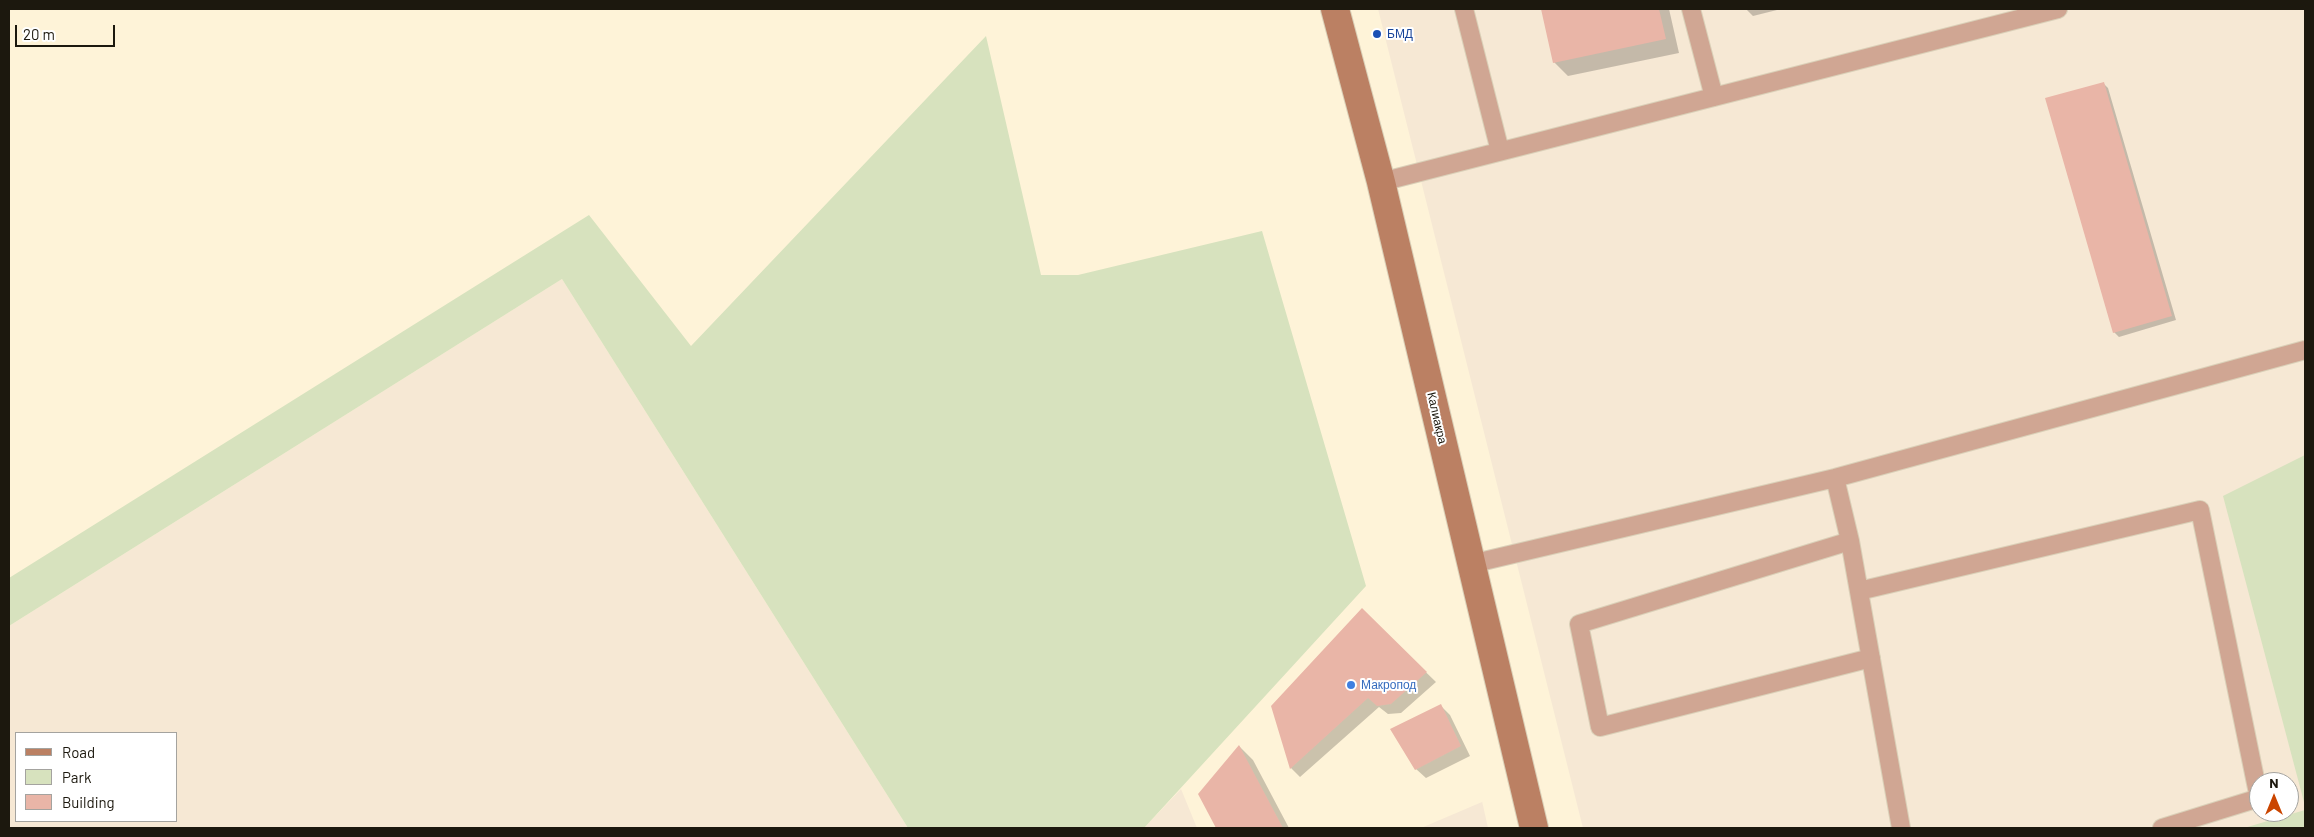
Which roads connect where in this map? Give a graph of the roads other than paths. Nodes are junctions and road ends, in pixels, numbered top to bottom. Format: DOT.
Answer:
graph roads {
  1 [pos="1335,9"];
  2 [pos="1464,9"];
  3 [pos="1691,9"];
  4 [pos="2058,9"];
  5 [pos="1714,97"];
  6 [pos="1500,151"];
  7 [pos="1381,182"];
  8 [pos="2305,350"];
  9 [pos="1835,478"];
  10 [pos="1850,542"];
  11 [pos="1471,564"];
  12 [pos="1859,591"];
  13 [pos="1871,658"];
  14 [pos="1534,828"];
  15 [pos="1902,828"];
  16 [pos="2162,828"];
  1 -- 7 [label="street, Калиакра"];
  2 -- 6 [label="lane"];
  3 -- 5 [label="lane"];
  4 -- 5 [label="lane"];
  5 -- 6 [label="lane"];
  6 -- 7 [label="lane"];
  7 -- 11 [label="street, Калиакра"];
  8 -- 9 [label="lane"];
  9 -- 10 [label="lane"];
  9 -- 11 [label="lane"];
  10 -- 12 [label="lane"];
  10 -- 13 [label="lane"];
  11 -- 14 [label="street, Калиакра"];
  12 -- 13 [label="lane"];
  12 -- 16 [label="lane"];
  13 -- 15 [label="lane"];
}
